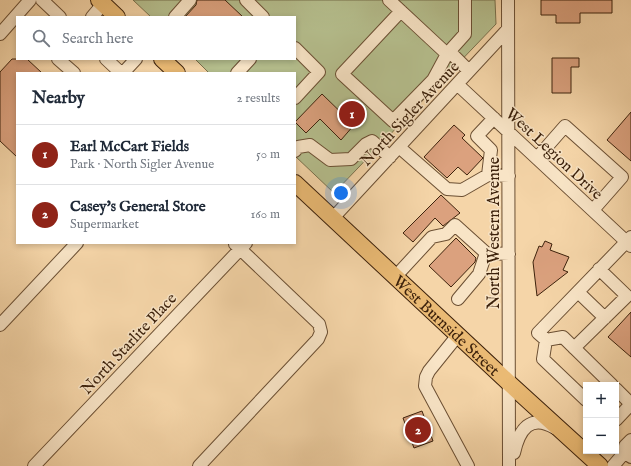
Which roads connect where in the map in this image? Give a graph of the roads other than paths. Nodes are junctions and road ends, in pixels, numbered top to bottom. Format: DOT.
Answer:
graph roads {
  1 [pos="30,0"];
  2 [pos="42,0"];
  3 [pos="190,0"];
  4 [pos="246,0"];
  5 [pos="389,0"];
  6 [pos="465,0"];
  7 [pos="508,0"];
  8 [pos="101,2"];
  9 [pos="401,11"];
  10 [pos="18,16"];
  11 [pos="59,16"];
  12 [pos="93,16"];
  13 [pos="116,16"];
  14 [pos="176,16"];
  15 [pos="262,16"];
  16 [pos="15,20"];
  17 [pos="508,29"];
  18 [pos="0,34"];
  19 [pos="296,49"];
  20 [pos="448,53"];
  21 [pos="59,60"];
  22 [pos="107,60"];
  23 [pos="135,60"];
  24 [pos="163,60"];
  25 [pos="249,60"];
  26 [pos="469,71"];
  27 [pos="73,72"];
  28 [pos="121,72"];
  29 [pos="123,72"];
  30 [pos="176,72"];
  31 [pos="238,72"];
  32 [pos="457,84"];
  33 [pos="296,97"];
  34 [pos="494,118"];
  35 [pos="509,132"];
  36 [pos="399,147"];
  37 [pos="296,150"];
  38 [pos="390,156"];
  39 [pos="537,158"];
  40 [pos="488,175"];
  41 [pos="509,176"];
  42 [pos="297,189"];
  43 [pos="593,210"];
  44 [pos="333,218"];
  45 [pos="630,241"];
  46 [pos="76,244"];
  47 [pos="240,245"];
  48 [pos="486,253"];
  49 [pos="509,254"];
  50 [pos="599,269"];
  51 [pos="396,276"];
  52 [pos="578,292"];
  53 [pos="629,297"];
  54 [pos="458,299"];
  55 [pos="605,318"];
  56 [pos="0,325"];
  57 [pos="458,335"];
  58 [pos="542,336"];
  59 [pos="574,348"];
  60 [pos="609,382"];
  61 [pos="509,384"];
  62 [pos="619,392"];
  63 [pos="583,397"];
  64 [pos="631,404"];
  65 [pos="618,418"];
  66 [pos="563,432"];
  67 [pos="626,447"];
  68 [pos="34,466"];
  69 [pos="199,466"];
  70 [pos="468,466"];
  71 [pos="510,466"];
  72 [pos="600,466"];
  73 [pos="613,466"];
  1 -- 10 [label="street"];
  2 -- 11 [label="street"];
  3 -- 14 [label="street"];
  4 -- 15 [label="street"];
  5 -- 9 [label="street"];
  6 -- 20 [label="street"];
  7 -- 17 [label="street, North Western Avenue"];
  8 -- 12 [label="street"];
  8 -- 13 [label="main road"];
  9 -- 20 [label="street"];
  9 -- 20 [label="street"];
  16 -- 18 [label="street"];
  17 -- 26 [label="street, North Sigler Avenue"];
  17 -- 35 [label="street, North Western Avenue"];
  19 -- 33 [label="street"];
  20 -- 26 [label="street"];
  21 -- 27 [label="street"];
  22 -- 28 [label="street"];
  23 -- 29 [label="street"];
  24 -- 30 [label="main road"];
  25 -- 31 [label="street"];
  26 -- 32 [label="street, North Sigler Avenue"];
  32 -- 34 [label="street, West Legion Drive"];
  32 -- 36 [label="street, North Sigler Avenue"];
  34 -- 35 [label="street, West Legion Drive"];
  34 -- 40 [label="street"];
  35 -- 39 [label="street, West Legion Drive"];
  35 -- 41 [label="street, North Western Avenue"];
  36 -- 38 [label="street, North Sigler Avenue"];
  36 -- 40 [label="street"];
  37 -- 38 [label="street"];
  38 -- 44 [label="street, North Sigler Avenue"];
  39 -- 43 [label="street, West Legion Drive"];
  39 -- 43 [label="street"];
  40 -- 41 [label="street"];
  41 -- 49 [label="street, North Western Avenue"];
  42 -- 44 [label="main road, West Burnside Street"];
  43 -- 45 [label="street, West Legion Drive"];
  44 -- 51 [label="main road, West Burnside Street"];
  45 -- 50 [label="street"];
  46 -- 56 [label="street"];
  47 -- 68 [label="street, North Starlite Place"];
  47 -- 69 [label="street"];
  48 -- 49 [label="street"];
  48 -- 51 [label="street"];
  48 -- 54 [label="street"];
  49 -- 61 [label="street, North Western Avenue"];
  50 -- 52 [label="street"];
  50 -- 53 [label="street"];
  51 -- 57 [label="main road, West Burnside Street"];
  52 -- 55 [label="street"];
  52 -- 58 [label="street"];
  53 -- 55 [label="street"];
  55 -- 59 [label="street"];
  57 -- 61 [label="main road, West Burnside Street"];
  57 -- 70 [label="street"];
  58 -- 59 [label="street"];
  58 -- 63 [label="street"];
  59 -- 60 [label="street"];
  61 -- 66 [label="main road, West Burnside Street"];
  61 -- 71 [label="street, North Western Avenue"];
  62 -- 64 [label="street"];
  64 -- 65 [label="street"];
  66 -- 71 [label="street"];
  66 -- 72 [label="main road, West Burnside Street"];
  67 -- 73 [label="street"];
}
